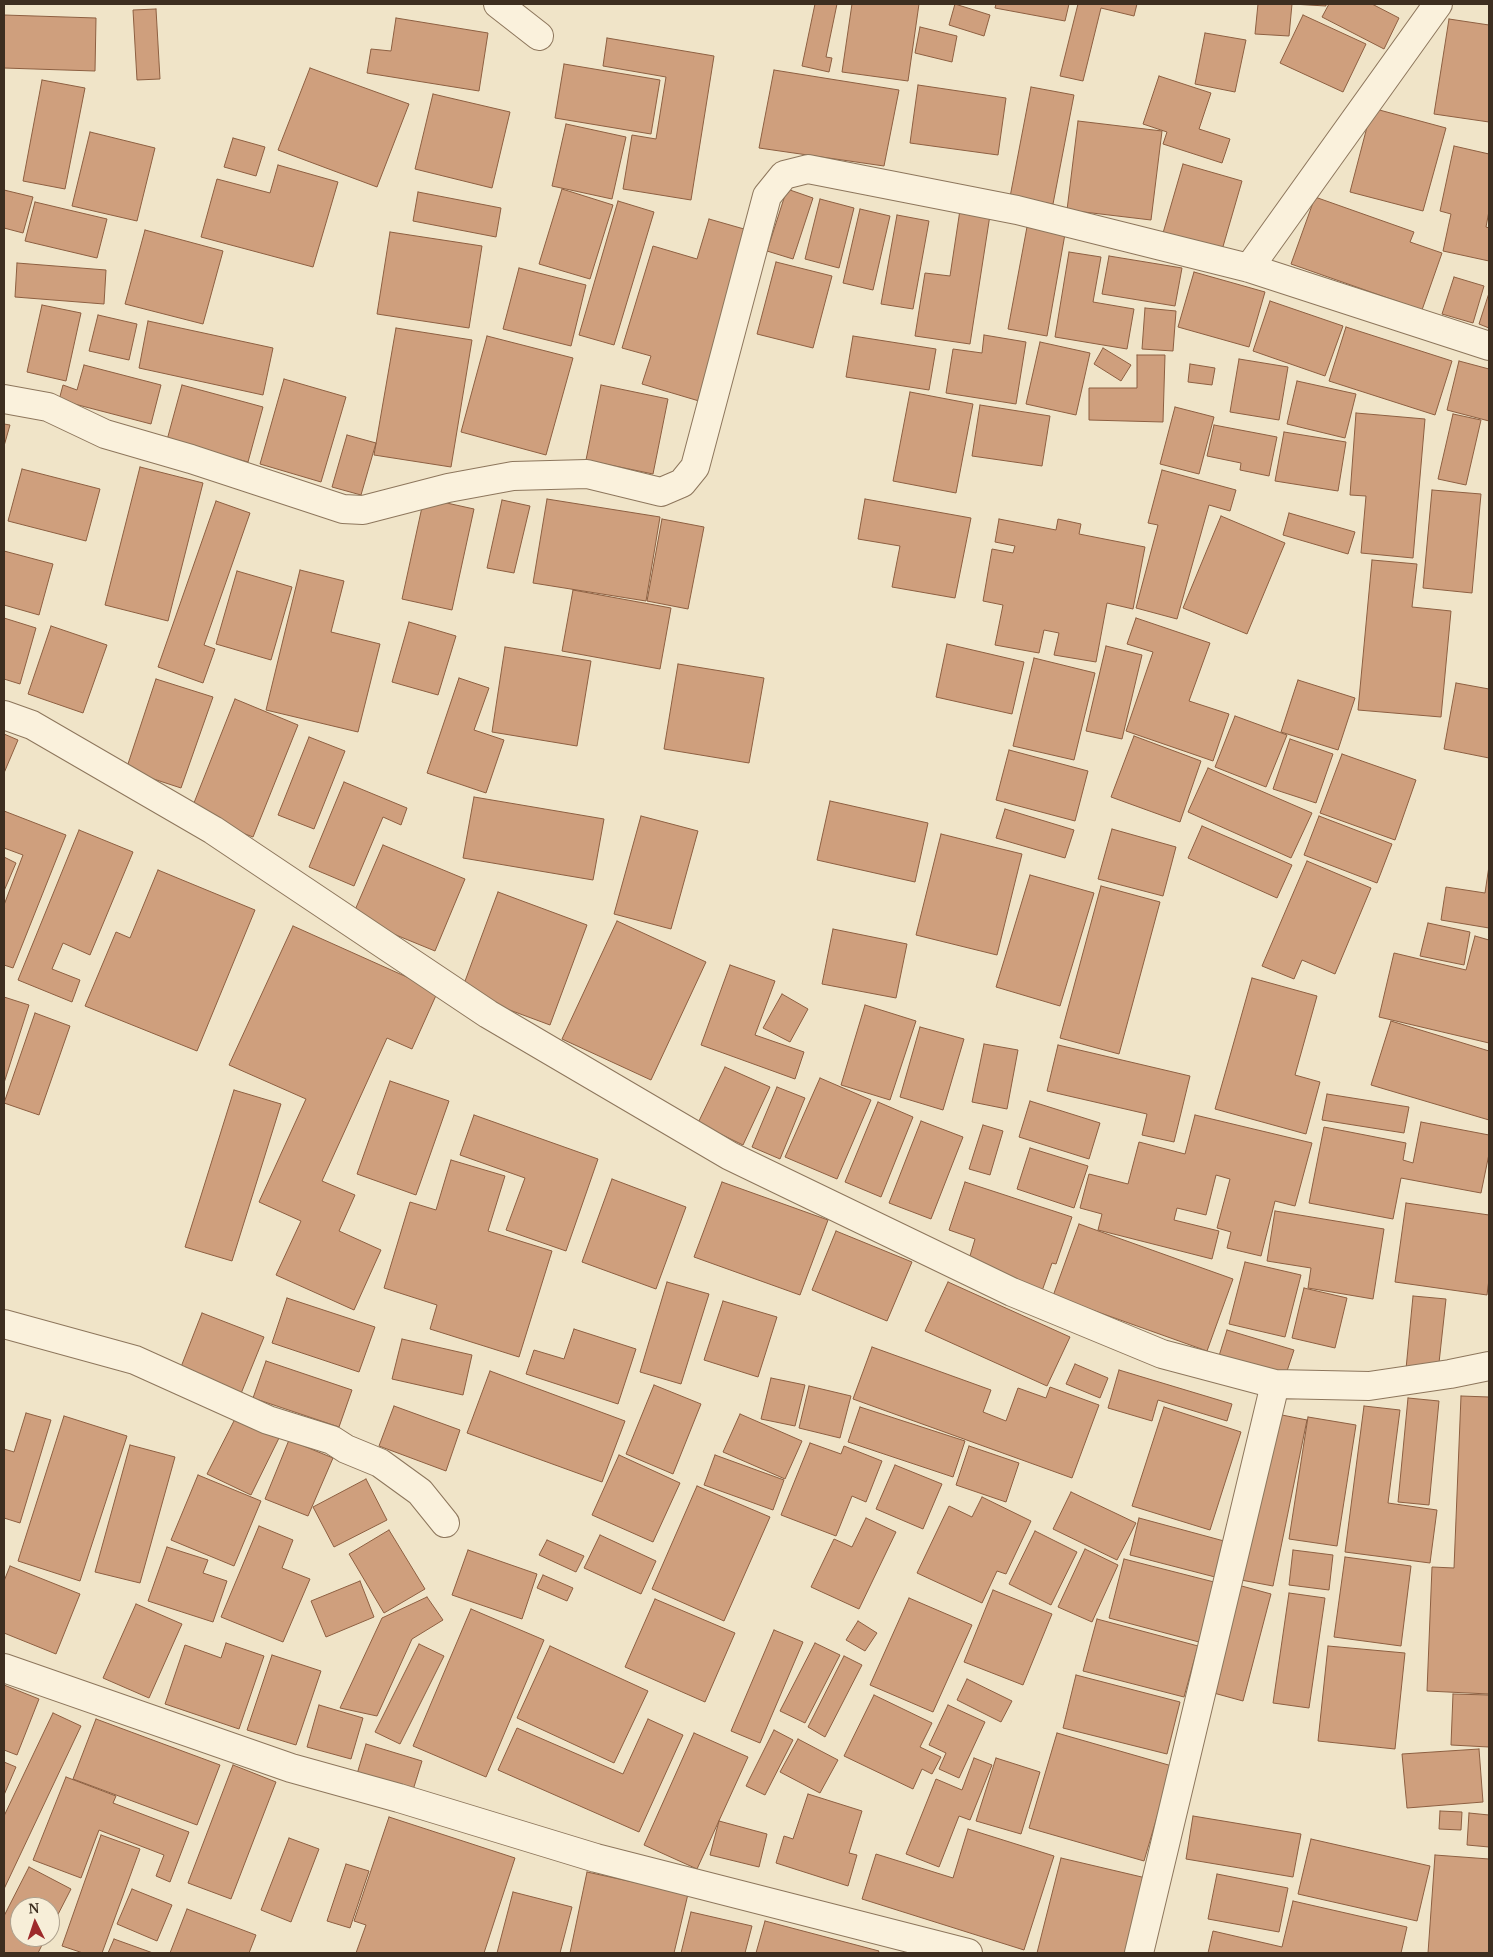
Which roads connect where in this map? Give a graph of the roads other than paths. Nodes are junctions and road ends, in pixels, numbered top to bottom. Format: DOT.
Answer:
graph roads {
  1 [pos="498,4"];
  2 [pos="1438,4"];
  3 [pos="539,36"];
  4 [pos="1249,268"];
  5 [pos="1489,346"];
  6 [pos="4,399"];
  7 [pos="4,715"];
  8 [pos="4,1324"];
  9 [pos="1489,1366"];
  10 [pos="1275,1384"];
  11 [pos="445,1523"];
  12 [pos="4,1668"];
  13 [pos="968,1953"];
  14 [pos="1139,1953"];
  1 -- 3 [label="street"];
  2 -- 4 [label="street"];
  4 -- 5 [label="street"];
  4 -- 6 [label="street"];
  7 -- 10 [label="street"];
  8 -- 11 [label="street"];
  9 -- 10 [label="street"];
  10 -- 14 [label="street"];
  12 -- 13 [label="street"];
}
